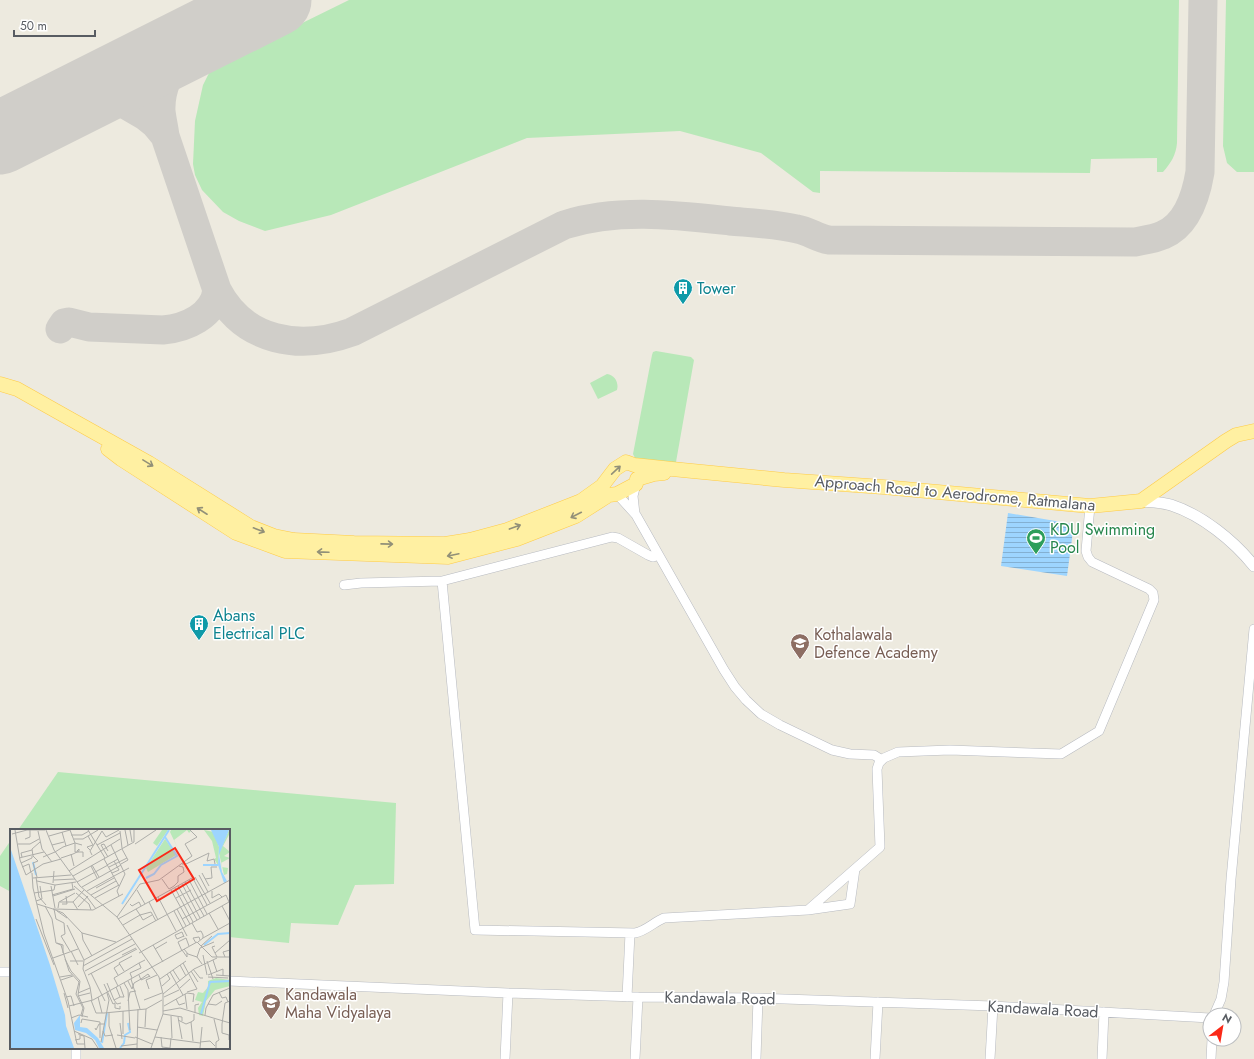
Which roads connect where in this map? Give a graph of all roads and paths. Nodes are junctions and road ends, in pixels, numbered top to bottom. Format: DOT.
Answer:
graph roads {
  1 [pos="0,384"];
  2 [pos="1254,431"];
  3 [pos="634,465"];
  4 [pos="682,470"];
  5 [pos="637,482"];
  6 [pos="609,492"];
  7 [pos="1141,501"];
  8 [pos="1090,506"];
  9 [pos="636,515"];
  10 [pos="658,555"];
  11 [pos="1254,566"];
  12 [pos="442,581"];
  13 [pos="344,585"];
  14 [pos="1254,629"];
  15 [pos="882,760"];
  16 [pos="855,869"];
  17 [pos="808,910"];
  18 [pos="630,933"];
  19 [pos="230,981"];
  20 [pos="508,993"];
  21 [pos="627,997"];
  22 [pos="638,997"];
  23 [pos="758,998"];
  24 [pos="878,1002"];
  25 [pos="993,1006"];
  26 [pos="1218,1007"];
  27 [pos="1104,1012"];
  28 [pos="1202,1018"];
  29 [pos="1212,1047"];
  30 [pos="506,1059"];
  31 [pos="635,1059"];
  32 [pos="756,1059"];
  33 [pos="876,1059"];
  34 [pos="990,1059"];
  35 [pos="1102,1059"];
  36 [pos="1211,1059"];
  1 -- 6 [label="main road, Approach Road to Aerodrome, Ratmalana"];
  2 -- 7 [label="main road, Approach Road to Aerodrome, Ratmalana"];
  3 -- 4 [label="main road, Approach Road to Aerodrome, Ratmalana"];
  3 -- 5 [label="street"];
  6 -- 3 [label="main road, Approach Road to Aerodrome, Ratmalana, one-way"];
  4 -- 5 [label="main road, Approach Road to Aerodrome, Ratmalana"];
  4 -- 8 [label="main road, Approach Road to Aerodrome, Ratmalana"];
  5 -- 6 [label="main road, Approach Road to Aerodrome, Ratmalana"];
  5 -- 9 [label="street"];
  6 -- 9 [label="street"];
  7 -- 8 [label="main road, Approach Road to Aerodrome, Ratmalana"];
  7 -- 11 [label="street"];
  8 -- 15 [label="street"];
  9 -- 10 [label="street"];
  10 -- 12 [label="street"];
  10 -- 15 [label="street"];
  12 -- 13 [label="street"];
  12 -- 18 [label="street"];
  14 -- 26 [label="street"];
  15 -- 16 [label="street"];
  16 -- 17 [label="street"];
  16 -- 17 [label="street"];
  17 -- 18 [label="street"];
  18 -- 21 [label="street"];
  19 -- 20 [label="street, Kandawala Road"];
  20 -- 21 [label="street, Kandawala Road"];
  20 -- 30 [label="street"];
  21 -- 22 [label="street, Kandawala Road"];
  22 -- 23 [label="street, Kandawala Road"];
  22 -- 31 [label="street"];
  23 -- 24 [label="street, Kandawala Road"];
  23 -- 32 [label="street"];
  24 -- 25 [label="street, Kandawala Road"];
  24 -- 33 [label="street"];
  25 -- 27 [label="street, Kandawala Road"];
  25 -- 34 [label="street"];
  27 -- 28 [label="street, Kandawala Road"];
  27 -- 35 [label="street"];
  29 -- 36 [label="street"];
}
